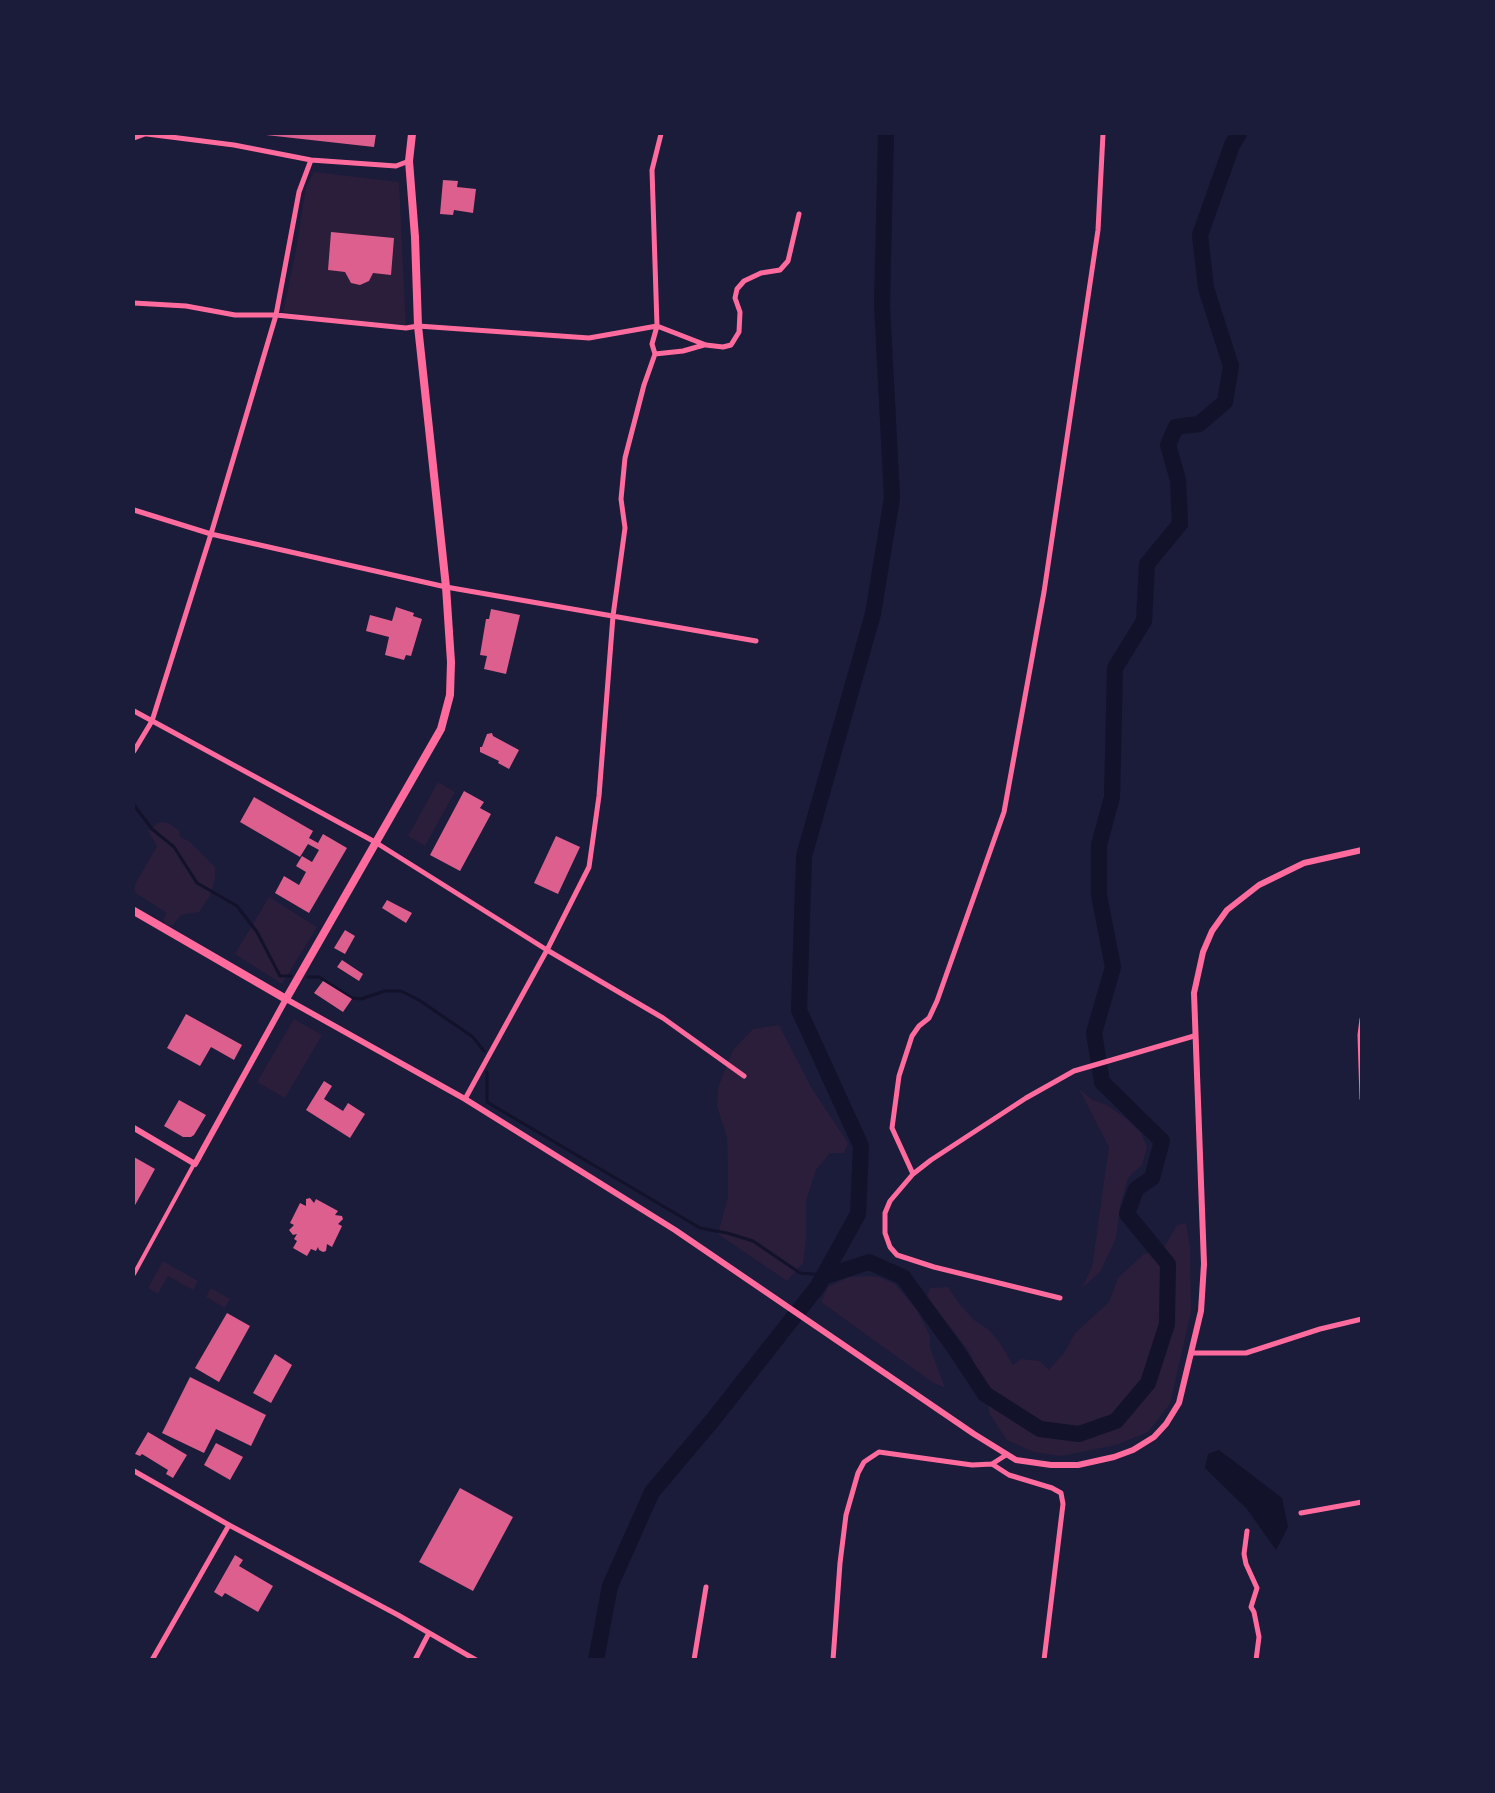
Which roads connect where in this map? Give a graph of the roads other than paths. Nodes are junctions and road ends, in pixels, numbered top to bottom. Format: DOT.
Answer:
graph roads {
  1 [pos="146,134"];
  2 [pos="412,134"];
  3 [pos="661,134"];
  4 [pos="1103,134"];
  5 [pos="134,138"];
  6 [pos="311,160"];
  7 [pos="409,161"];
  8 [pos="798,214"];
  9 [pos="134,303"];
  10 [pos="276,315"];
  11 [pos="418,326"];
  12 [pos="657,326"];
  13 [pos="706,345"];
  14 [pos="655,354"];
  15 [pos="134,510"];
  16 [pos="211,534"];
  17 [pos="446,587"];
  18 [pos="613,616"];
  19 [pos="756,641"];
  20 [pos="134,711"];
  21 [pos="152,721"];
  22 [pos="134,751"];
  23 [pos="375,842"];
  24 [pos="1362,850"];
  25 [pos="134,911"];
  26 [pos="548,950"];
  27 [pos="286,999"];
  28 [pos="1362,1019"];
  29 [pos="1194,1036"];
  30 [pos="744,1076"];
  31 [pos="1362,1099"];
  32 [pos="465,1100"];
  33 [pos="134,1128"];
  34 [pos="195,1164"];
  35 [pos="913,1174"];
  36 [pos="134,1274"];
  37 [pos="1060,1298"];
  38 [pos="1362,1319"];
  39 [pos="1192,1353"];
  40 [pos="1006,1455"];
  41 [pos="992,1464"];
  42 [pos="134,1471"];
  43 [pos="1362,1502"];
  44 [pos="1300,1513"];
  45 [pos="229,1525"];
  46 [pos="1247,1531"];
  47 [pos="706,1587"];
  48 [pos="429,1633"];
  49 [pos="152,1659"];
  50 [pos="415,1659"];
  51 [pos="476,1659"];
  52 [pos="694,1659"];
  53 [pos="833,1659"];
  54 [pos="1044,1659"];
  55 [pos="1256,1659"];
  1 -- 5 [label="street"];
  1 -- 6 [label="street"];
  2 -- 7 [label="main road"];
  3 -- 12 [label="street"];
  4 -- 35 [label="street"];
  6 -- 7 [label="street"];
  6 -- 10 [label="street"];
  7 -- 11 [label="main road"];
  8 -- 13 [label="street"];
  9 -- 10 [label="street"];
  10 -- 11 [label="street"];
  10 -- 16 [label="street"];
  11 -- 12 [label="street"];
  11 -- 17 [label="main road"];
  12 -- 13 [label="street"];
  12 -- 14 [label="street"];
  13 -- 14 [label="street"];
  14 -- 18 [label="street"];
  15 -- 16 [label="street"];
  16 -- 17 [label="street"];
  16 -- 21 [label="street"];
  17 -- 18 [label="street"];
  17 -- 23 [label="main road"];
  18 -- 19 [label="street"];
  18 -- 26 [label="street"];
  20 -- 21 [label="street"];
  21 -- 22 [label="street"];
  21 -- 23 [label="street"];
  23 -- 26 [label="street"];
  23 -- 27 [label="main road"];
  24 -- 29 [label="street"];
  25 -- 27 [label="main road"];
  26 -- 30 [label="street"];
  26 -- 32 [label="street"];
  27 -- 32 [label="street"];
  27 -- 34 [label="street"];
  28 -- 31 [label="street"];
  29 -- 35 [label="street"];
  29 -- 39 [label="street"];
  32 -- 40 [label="street"];
  33 -- 34 [label="street"];
  34 -- 36 [label="street"];
  35 -- 37 [label="street"];
  38 -- 39 [label="street"];
  39 -- 40 [label="street"];
  40 -- 41 [label="street"];
  41 -- 53 [label="street"];
  41 -- 54 [label="street"];
  42 -- 45 [label="street"];
  43 -- 44 [label="street"];
  45 -- 48 [label="street"];
  45 -- 49 [label="street"];
  46 -- 55 [label="street"];
  47 -- 52 [label="street"];
  48 -- 50 [label="street"];
  48 -- 51 [label="street"];
}
